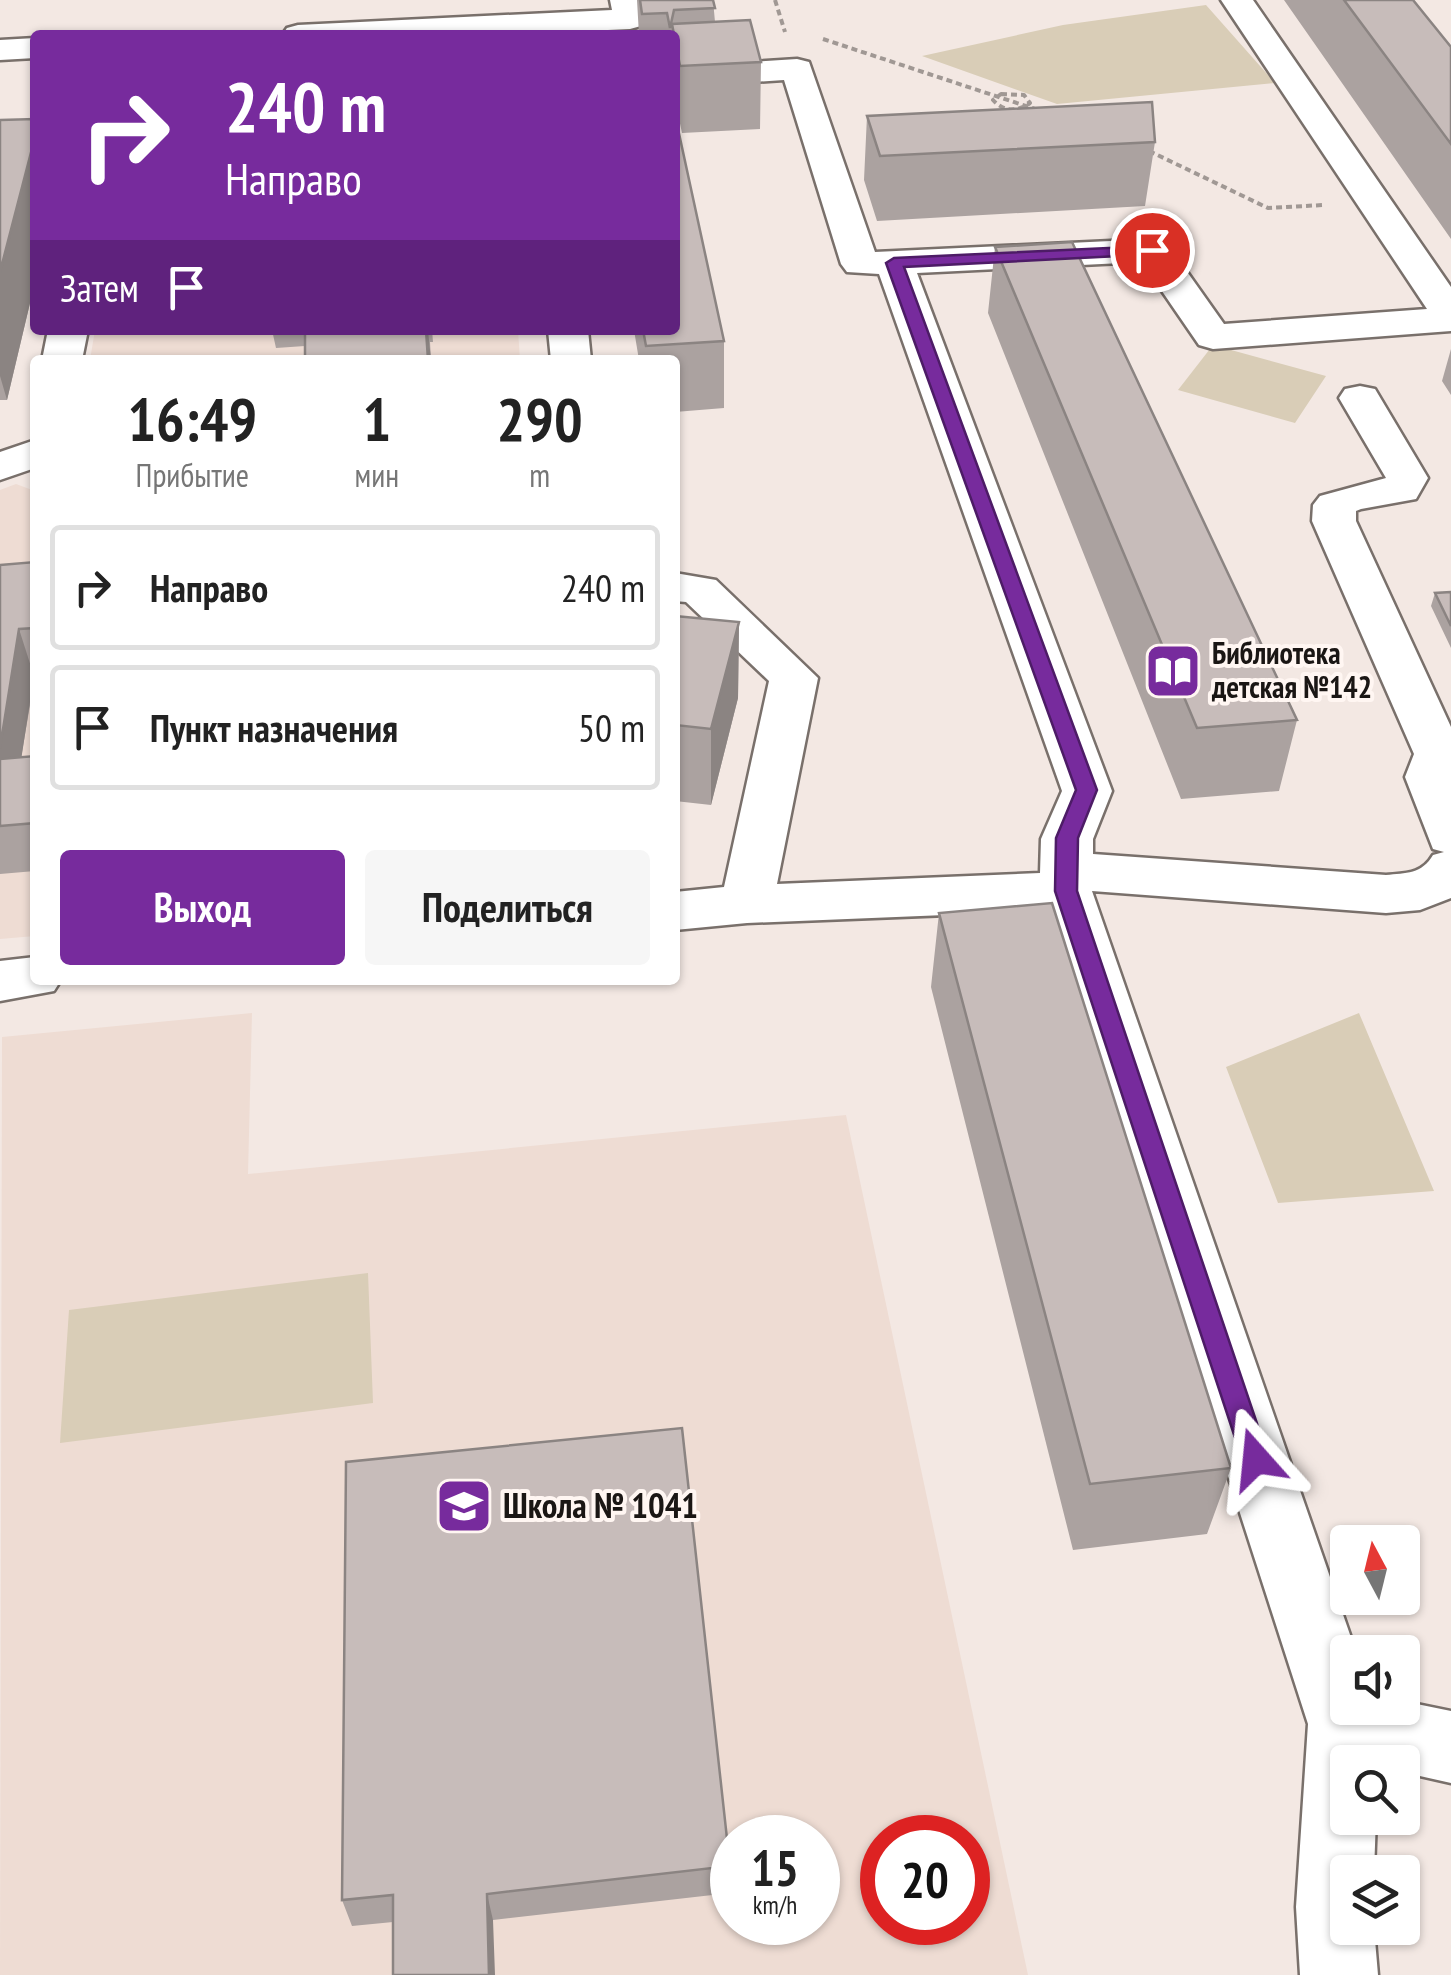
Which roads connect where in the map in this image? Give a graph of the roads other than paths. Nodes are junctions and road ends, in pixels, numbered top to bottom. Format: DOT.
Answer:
graph roads {
  1 [pos="626,0"];
  2 [pos="1237,0"];
  3 [pos="409,30"];
  4 [pos="30,48"];
  5 [pos="0,50"];
  6 [pos="680,76"];
  7 [pos="894,263"];
  8 [pos="1451,317"];
  9 [pos="1360,398"];
  10 [pos="30,455"];
  11 [pos="0,467"];
  12 [pos="680,588"];
  13 [pos="1451,836"];
  14 [pos="1451,868"];
  15 [pos="1066,881"];
  16 [pos="748,904"];
  17 [pos="680,911"];
  18 [pos="30,978"];
  19 [pos="0,981"];
  20 [pos="1330,1682"];
  21 [pos="1344,1725"];
  22 [pos="1349,1725"];
  23 [pos="1451,1747"];
  24 [pos="1338,1975"];
  1 -- 3 [label="lane"];
  2 -- 8 [label="lane"];
  4 -- 5 [label="lane"];
  6 -- 7 [label="lane"];
  7 -- 8 [label="lane"];
  7 -- 15 [label="lane"];
  9 -- 13 [label="lane"];
  10 -- 11 [label="lane"];
  12 -- 16 [label="lane"];
  14 -- 15 [label="lane"];
  15 -- 16 [label="lane"];
  15 -- 20 [label="lane"];
  16 -- 17 [label="lane"];
  18 -- 19 [label="lane"];
  21 -- 24 [label="lane"];
  22 -- 23 [label="lane"];
}
